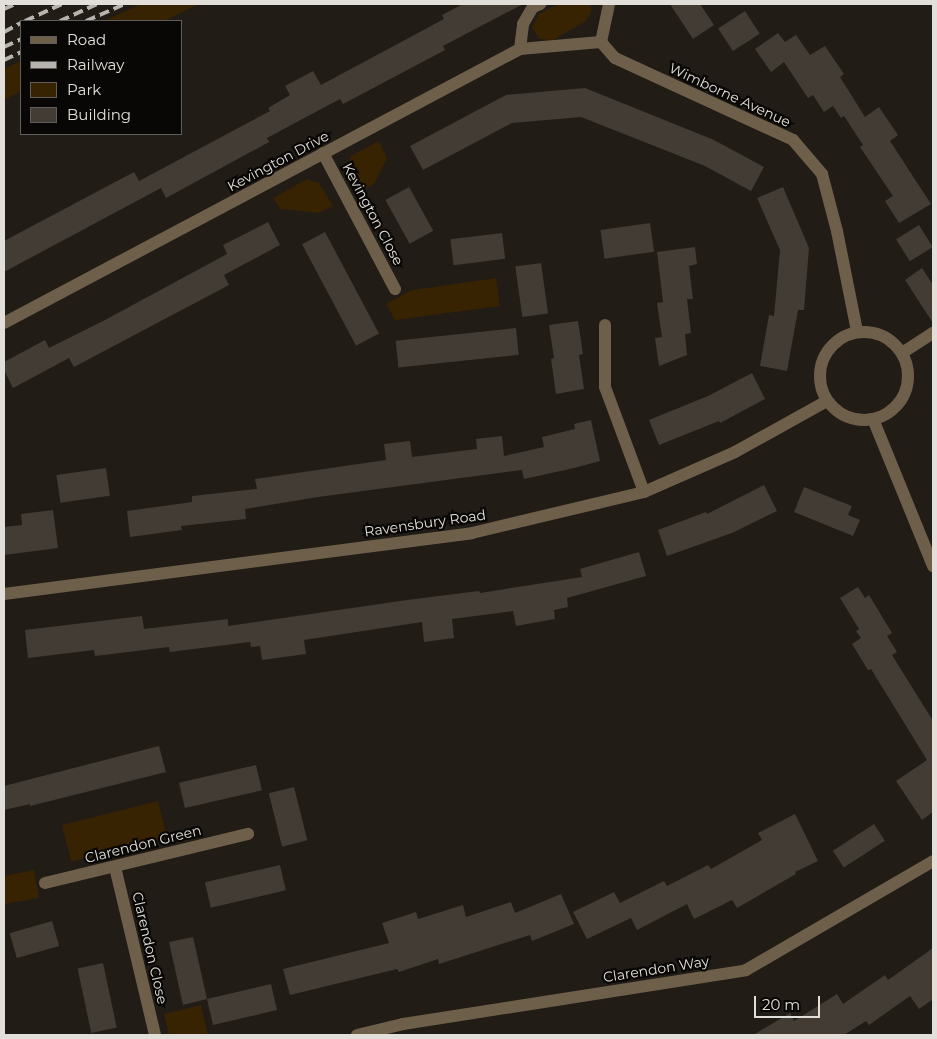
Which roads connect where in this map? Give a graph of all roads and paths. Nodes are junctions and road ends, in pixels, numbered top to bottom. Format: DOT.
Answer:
graph roads {
  1 [pos="540,4"];
  2 [pos="609,4"];
  3 [pos="601,42"];
  4 [pos="520,49"];
  5 [pos="323,153"];
  6 [pos="396,289"];
  7 [pos="4,324"];
  8 [pos="605,325"];
  9 [pos="858,331"];
  10 [pos="933,333"];
  11 [pos="902,353"];
  12 [pos="827,401"];
  13 [pos="873,420"];
  14 [pos="644,492"];
  15 [pos="933,566"];
  16 [pos="4,594"];
  17 [pos="248,834"];
  18 [pos="933,861"];
  19 [pos="115,867"];
  20 [pos="45,884"];
  21 [pos="154,1035"];
  22 [pos="357,1035"];
  1 -- 4 [label="street"];
  2 -- 3 [label="street"];
  3 -- 4 [label="street"];
  3 -- 9 [label="street, Wimborne Avenue"];
  4 -- 5 [label="street, Kevington Drive"];
  5 -- 6 [label="street, Kevington Close"];
  5 -- 7 [label="street, Kevington Drive"];
  8 -- 14 [label="street"];
  9 -- 11 [label="street"];
  9 -- 12 [label="street"];
  10 -- 11 [label="street"];
  11 -- 13 [label="street"];
  12 -- 13 [label="street"];
  12 -- 14 [label="street, Ravensbury Road"];
  13 -- 15 [label="street"];
  14 -- 16 [label="street, Ravensbury Road"];
  17 -- 19 [label="street, Clarendon Green"];
  18 -- 22 [label="street, Clarendon Way"];
  19 -- 20 [label="street, Clarendon Green"];
  19 -- 21 [label="street, Clarendon Close"];
}
